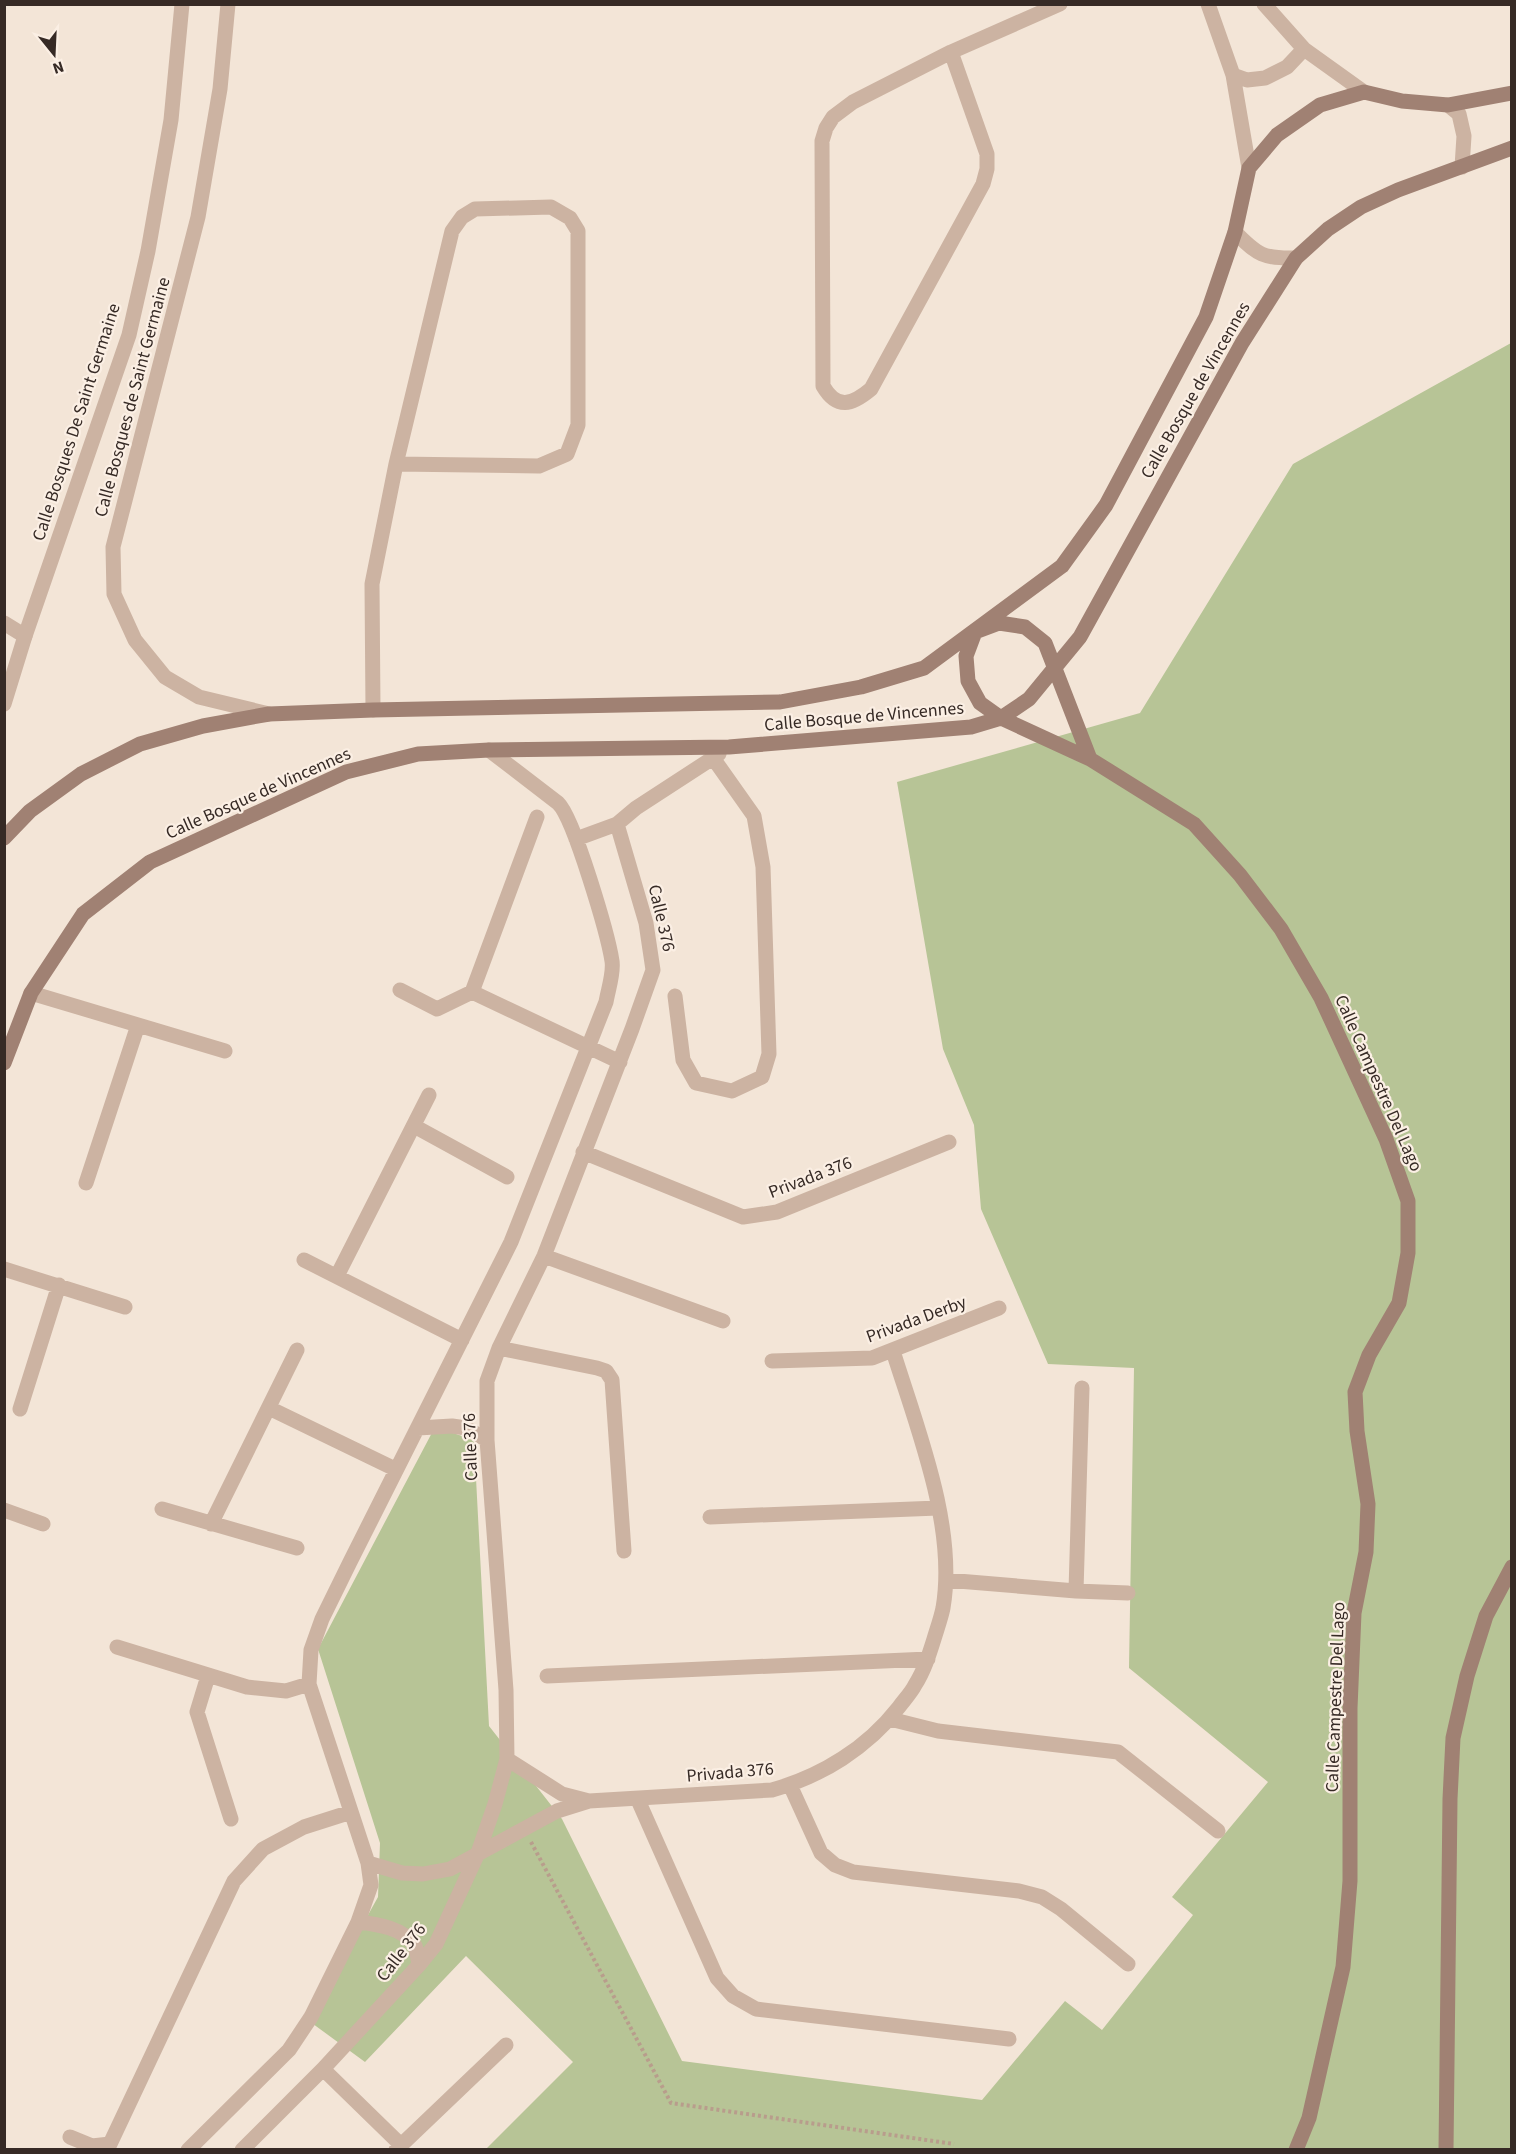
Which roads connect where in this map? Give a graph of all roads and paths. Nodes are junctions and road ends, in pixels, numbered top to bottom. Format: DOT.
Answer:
graph roads {
  1 [pos="182,4"];
  2 [pos="228,4"];
  3 [pos="1060,4"];
  4 [pos="1208,4"];
  5 [pos="1264,4"];
  6 [pos="1304,50"];
  7 [pos="951,52"];
  8 [pos="1233,75"];
  9 [pos="1364,92"];
  10 [pos="1512,93"];
  11 [pos="1448,105"];
  12 [pos="1512,148"];
  13 [pos="1462,167"];
  14 [pos="1249,168"];
  15 [pos="1235,232"];
  16 [pos="1296,258"];
  17 [pos="396,464"];
  18 [pos="4,623"];
  19 [pos="975,632"];
  20 [pos="25,636"];
  21 [pos="1054,668"];
  22 [pos="4,705"];
  23 [pos="373,710"];
  24 [pos="269,714"];
  25 [pos="1001,718"];
  26 [pos="729,747"];
  27 [pos="489,750"];
  28 [pos="712,758"];
  29 [pos="1090,759"];
  30 [pos="537,817"];
  31 [pos="617,824"];
  32 [pos="4,838"];
  33 [pos="576,839"];
  34 [pos="400,990"];
  35 [pos="472,992"];
  36 [pos="31,993"];
  37 [pos="675,996"];
  38 [pos="138,1025"];
  39 [pos="590,1048"];
  40 [pos="225,1051"];
  41 [pos="620,1062"];
  42 [pos="4,1063"];
  43 [pos="429,1095"];
  44 [pos="414,1126"];
  45 [pos="949,1142"];
  46 [pos="583,1152"];
  47 [pos="507,1177"];
  48 [pos="86,1183"];
  49 [pos="544,1256"];
  50 [pos="304,1260"];
  51 [pos="4,1269"];
  52 [pos="337,1276"];
  53 [pos="59,1285"];
  54 [pos="125,1307"];
  55 [pos="999,1308"];
  56 [pos="723,1321"];
  57 [pos="462,1340"];
  58 [pos="500,1348"];
  59 [pos="297,1350"];
  60 [pos="893,1352"];
  61 [pos="772,1361"];
  62 [pos="1082,1388"];
  63 [pos="269,1407"];
  64 [pos="20,1408"];
  65 [pos="418,1428"];
  66 [pos="488,1440"];
  67 [pos="395,1469"];
  68 [pos="938,1508"];
  69 [pos="162,1509"];
  70 [pos="4,1510"];
  71 [pos="710,1516"];
  72 [pos="43,1524"];
  73 [pos="211,1524"];
  74 [pos="297,1548"];
  75 [pos="624,1551"];
  76 [pos="1512,1567"];
  77 [pos="945,1580"];
  78 [pos="1076,1591"];
  79 [pos="1128,1593"];
  80 [pos="117,1647"];
  81 [pos="928,1659"];
  82 [pos="208,1676"];
  83 [pos="547,1676"];
  84 [pos="309,1684"];
  85 [pos="890,1719"];
  86 [pos="507,1759"];
  87 [pos="790,1785"];
  88 [pos="638,1800"];
  89 [pos="589,1802"];
  90 [pos="351,1812"];
  91 [pos="231,1819"];
  92 [pos="524,1828"];
  93 [pos="1218,1831"];
  94 [pos="478,1853"];
  95 [pos="368,1863"];
  96 [pos="358,1922"];
  97 [pos="1128,1964"];
  98 [pos="419,1965"];
  99 [pos="1009,2039"];
  100 [pos="506,2045"];
  101 [pos="323,2069"];
  102 [pos="70,2137"];
  103 [pos="954,2144"];
  104 [pos="398,2147"];
  105 [pos="188,2150"];
  106 [pos="242,2150"];
  107 [pos="1296,2150"];
  108 [pos="1446,2150"];
  1 -- 20 [label="street, Calle Bosques De Saint Germaine"];
  2 -- 24 [label="street, Calle Bosques de Saint Germaine"];
  3 -- 7 [label="street"];
  4 -- 8 [label="street"];
  5 -- 6 [label="street"];
  6 -- 8 [label="street"];
  6 -- 9 [label="street"];
  7 -- 7 [label="street"];
  8 -- 14 [label="street"];
  9 -- 11 [label="main road, Calle Bosque de Vincennes"];
  9 -- 14 [label="main road, Calle Bosque de Vincennes"];
  10 -- 11 [label="main road, Calle Bosque de Vincennes"];
  11 -- 13 [label="street"];
  12 -- 13 [label="main road, Calle Bosque de Vincennes"];
  13 -- 16 [label="main road, Calle Bosque de Vincennes"];
  14 -- 15 [label="main road, Calle Bosque de Vincennes"];
  15 -- 16 [label="street"];
  15 -- 19 [label="main road, Calle Bosque de Vincennes"];
  16 -- 21 [label="main road, Calle Bosque de Vincennes"];
  17 -- 17 [label="street"];
  17 -- 23 [label="street"];
  18 -- 20 [label="street"];
  19 -- 21 [label="main road"];
  19 -- 23 [label="main road, Calle Bosque de Vincennes"];
  19 -- 25 [label="main road, Calle Campestre Del Lago"];
  20 -- 22 [label="street, Calle Bosques De Saint Germaine"];
  21 -- 25 [label="main road, Calle Bosque de Vincennes"];
  21 -- 29 [label="main road"];
  23 -- 24 [label="main road, Calle Bosque de Vincennes"];
  24 -- 32 [label="main road, Calle Bosque de Vincennes"];
  25 -- 26 [label="main road, Calle Bosque de Vincennes"];
  25 -- 29 [label="main road, Calle Campestre Del Lago"];
  26 -- 27 [label="main road, Calle Bosque de Vincennes"];
  26 -- 28 [label="street"];
  27 -- 33 [label="street"];
  27 -- 36 [label="main road, Calle Bosque de Vincennes"];
  28 -- 31 [label="street"];
  28 -- 37 [label="street"];
  29 -- 107 [label="main road, Calle Campestre Del Lago"];
  30 -- 35 [label="street"];
  31 -- 33 [label="street"];
  31 -- 41 [label="street, Calle 376"];
  33 -- 39 [label="street"];
  34 -- 35 [label="street"];
  35 -- 39 [label="street"];
  36 -- 38 [label="street"];
  36 -- 42 [label="main road, Calle Bosque de Vincennes"];
  38 -- 40 [label="street"];
  38 -- 48 [label="street"];
  39 -- 41 [label="street"];
  39 -- 57 [label="street"];
  41 -- 46 [label="street, Calle 376"];
  43 -- 44 [label="street"];
  44 -- 47 [label="street"];
  44 -- 52 [label="street"];
  45 -- 46 [label="street, Privada 376"];
  46 -- 49 [label="street, Calle 376"];
  49 -- 56 [label="street"];
  49 -- 58 [label="street, Calle 376"];
  50 -- 52 [label="street"];
  51 -- 53 [label="street"];
  52 -- 57 [label="street"];
  53 -- 54 [label="street"];
  53 -- 64 [label="street"];
  55 -- 60 [label="street, Privada Derby"];
  57 -- 65 [label="street"];
  58 -- 66 [label="street, Calle 376"];
  58 -- 75 [label="street"];
  59 -- 63 [label="street"];
  60 -- 61 [label="street, Privada Derby"];
  60 -- 68 [label="street, Privada 376"];
  62 -- 78 [label="street"];
  63 -- 67 [label="street"];
  63 -- 73 [label="street"];
  65 -- 66 [label="street"];
  65 -- 67 [label="street"];
  66 -- 86 [label="street, Calle 376"];
  67 -- 84 [label="street"];
  68 -- 71 [label="street"];
  68 -- 77 [label="street, Privada 376"];
  69 -- 73 [label="street"];
  70 -- 72 [label="street"];
  73 -- 74 [label="street"];
  76 -- 108 [label="main road"];
  77 -- 78 [label="street"];
  77 -- 81 [label="street, Privada 376"];
  78 -- 79 [label="street"];
  80 -- 82 [label="street"];
  81 -- 83 [label="street"];
  81 -- 85 [label="street, Privada 376"];
  82 -- 84 [label="street"];
  82 -- 91 [label="street"];
  84 -- 90 [label="street"];
  85 -- 87 [label="street, Privada 376"];
  85 -- 93 [label="street"];
  86 -- 89 [label="street"];
  86 -- 94 [label="street, Calle 376"];
  87 -- 88 [label="street, Privada 376"];
  87 -- 97 [label="street"];
  88 -- 89 [label="street, Privada 376"];
  88 -- 99 [label="street"];
  89 -- 92 [label="street"];
  90 -- 95 [label="street"];
  90 -- 102 [label="street"];
  92 -- 94 [label="street"];
  92 -- 103 [label="path"];
  94 -- 95 [label="street"];
  94 -- 98 [label="street, Calle 376"];
  95 -- 96 [label="street"];
  96 -- 98 [label="street"];
  96 -- 105 [label="street"];
  98 -- 101 [label="street, Calle 376"];
  100 -- 104 [label="street"];
  101 -- 104 [label="street"];
  101 -- 106 [label="street, Calle 376"];
}
